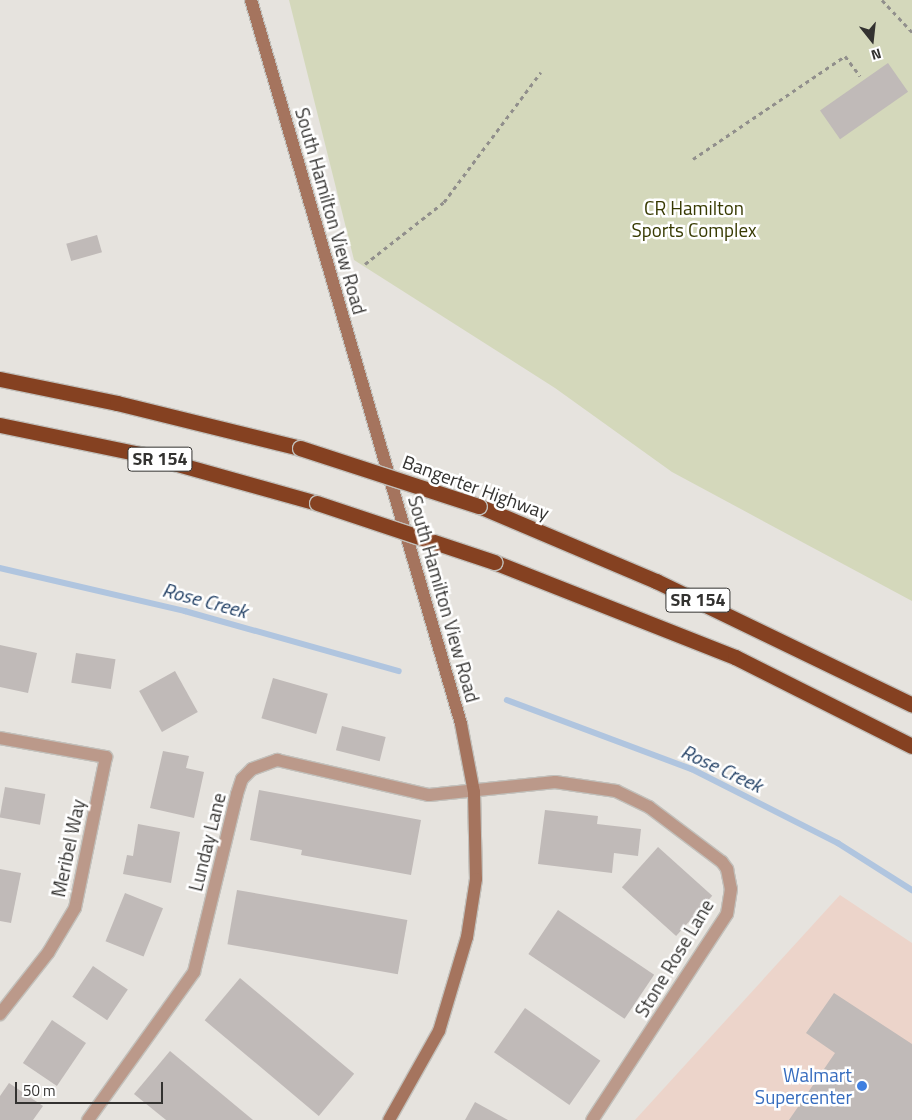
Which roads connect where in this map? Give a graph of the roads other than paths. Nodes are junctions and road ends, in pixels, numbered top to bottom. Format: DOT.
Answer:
graph roads {
  1 [pos="251,0"];
  2 [pos="0,379"];
  3 [pos="0,425"];
  4 [pos="912,705"];
  5 [pos="0,738"];
  6 [pos="912,746"];
  7 [pos="474,792"];
  8 [pos="0,1014"];
  9 [pos="88,1120"];
  10 [pos="389,1120"];
  11 [pos="592,1120"];
  1 -- 7 [label="street, South Hamilton View Road"];
  2 -- 4 [label="highway, Bangerter Highway / SR 154, bridge"];
  3 -- 6 [label="highway, SR 154, bridge"];
  5 -- 8 [label="street, Meribel Way"];
  7 -- 9 [label="street, Lunday Lane"];
  7 -- 10 [label="street, South Hamilton View Road"];
  7 -- 11 [label="street, Stone Rose Lane"];
}
